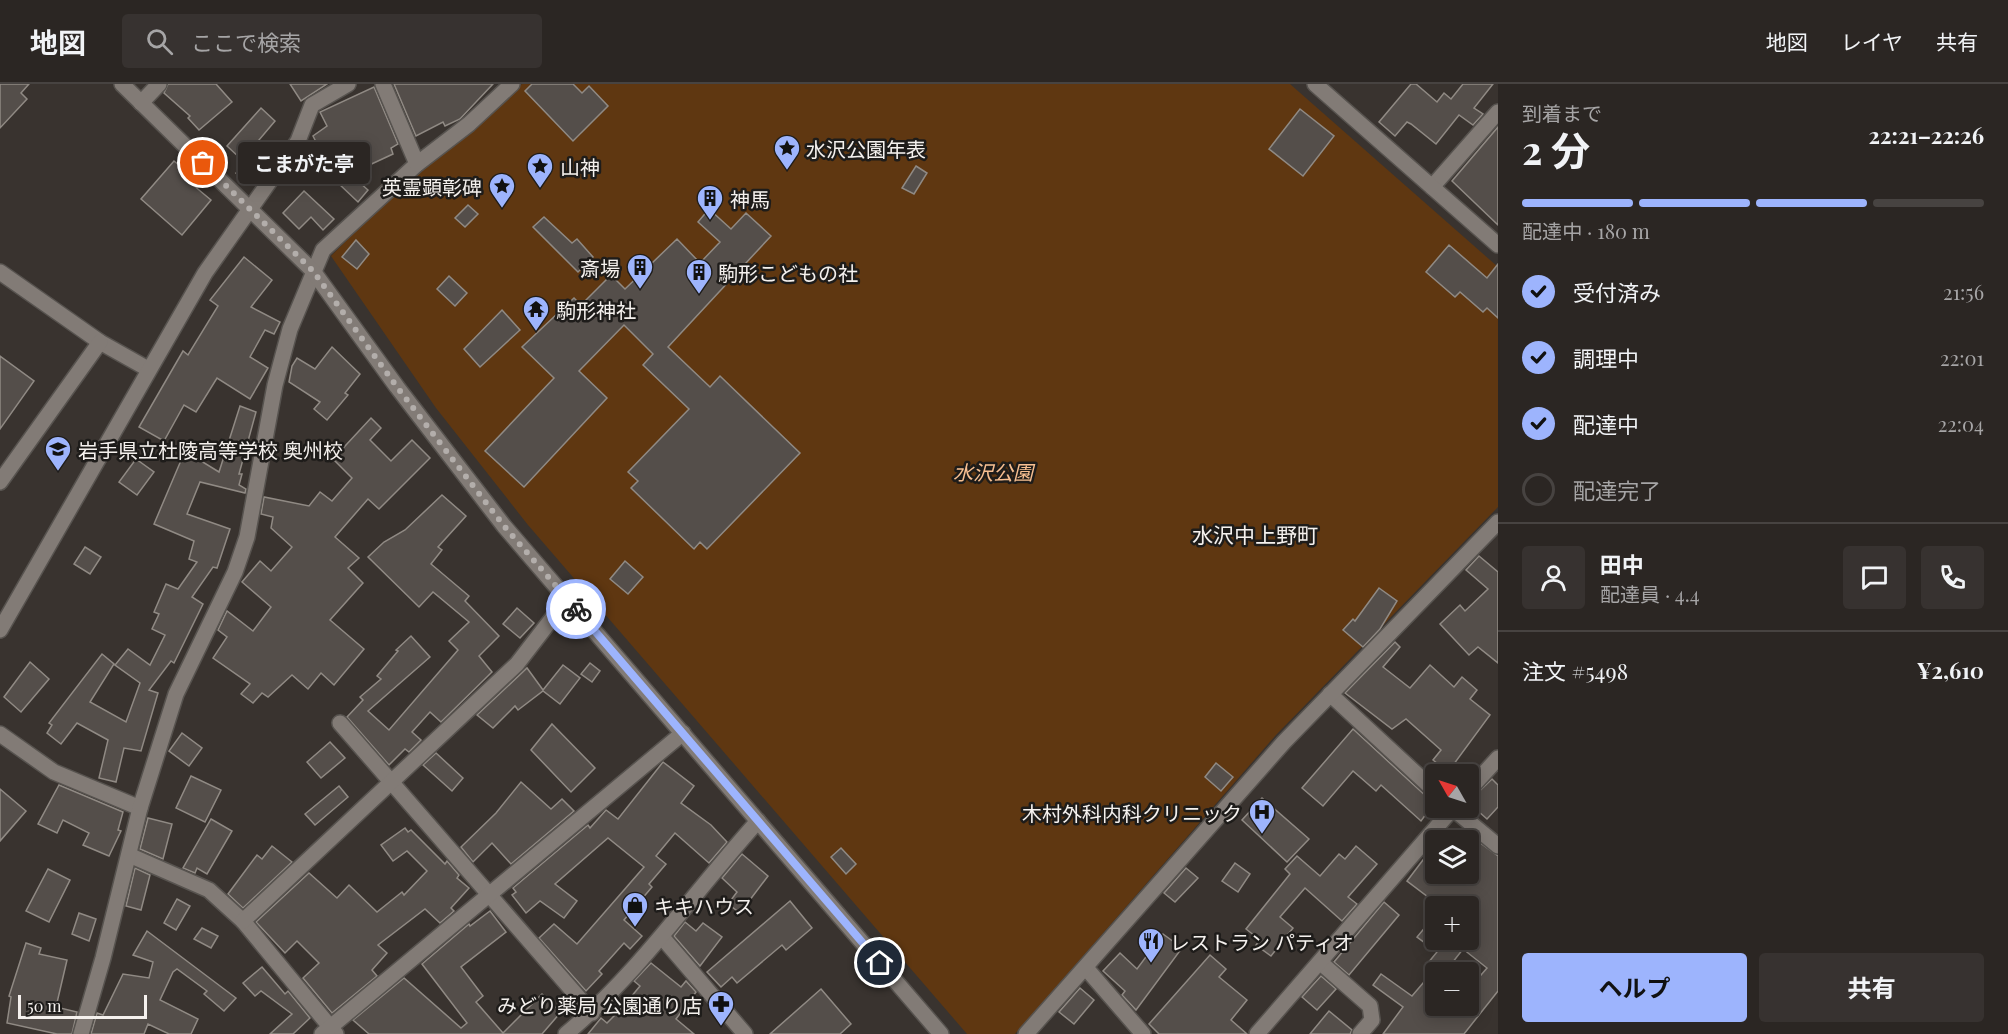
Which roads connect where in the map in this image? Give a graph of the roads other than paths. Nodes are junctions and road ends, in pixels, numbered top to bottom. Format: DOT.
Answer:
graph roads {
  1 [pos="122,84"];
  2 [pos="159,84"];
  3 [pos="348,84"];
  4 [pos="383,84"];
  5 [pos="512,84"];
  6 [pos="1315,84"];
  7 [pos="141,103"];
  8 [pos="1498,112"];
  9 [pos="417,164"];
  10 [pos="1432,187"];
  11 [pos="249,208"];
  12 [pos="1498,245"];
  13 [pos="313,271"];
  14 [pos="0,272"];
  15 [pos="100,342"];
  16 [pos="148,369"];
  17 [pos="0,482"];
  18 [pos="1498,522"];
  19 [pos="567,599"];
  20 [pos="0,630"];
  21 [pos="1330,694"];
  22 [pos="340,723"];
  23 [pos="683,733"];
  24 [pos="0,734"];
  25 [pos="1498,758"];
  26 [pos="1479,779"];
  27 [pos="390,782"];
  28 [pos="1425,782"];
  29 [pos="141,808"];
  30 [pos="1444,818"];
  31 [pos="1465,818"];
  32 [pos="758,821"];
  33 [pos="1498,846"];
  34 [pos="129,855"];
  35 [pos="490,896"];
  36 [pos="243,921"];
  37 [pos="662,937"];
  38 [pos="1321,963"];
  39 [pos="1086,969"];
  40 [pos="592,1012"];
  41 [pos="329,1032"];
  42 [pos="81,1034"];
  43 [pos="566,1034"];
  44 [pos="745,1034"];
  45 [pos="941,1034"];
  46 [pos="1026,1034"];
  47 [pos="1143,1034"];
  48 [pos="1257,1034"];
  49 [pos="1360,1034"];
  1 -- 7 [label="street"];
  2 -- 7 [label="street"];
  3 -- 11 [label="street"];
  4 -- 9 [label="street"];
  5 -- 9 [label="street"];
  6 -- 10 [label="street"];
  7 -- 11 [label="street"];
  8 -- 10 [label="street"];
  9 -- 13 [label="street"];
  10 -- 12 [label="street"];
  11 -- 13 [label="street"];
  11 -- 16 [label="street"];
  13 -- 19 [label="street"];
  13 -- 29 [label="street"];
  14 -- 15 [label="street"];
  15 -- 16 [label="street"];
  15 -- 17 [label="street"];
  16 -- 20 [label="street"];
  18 -- 21 [label="street"];
  19 -- 23 [label="street"];
  19 -- 27 [label="street"];
  21 -- 28 [label="street"];
  21 -- 39 [label="street"];
  22 -- 27 [label="street"];
  23 -- 32 [label="street"];
  23 -- 35 [label="street"];
  24 -- 29 [label="street"];
  25 -- 26 [label="street"];
  27 -- 35 [label="street"];
  27 -- 36 [label="street"];
  29 -- 34 [label="street"];
  30 -- 38 [label="street"];
  31 -- 33 [label="street"];
  32 -- 37 [label="street"];
  32 -- 45 [label="street"];
  34 -- 36 [label="street"];
  34 -- 42 [label="street"];
  35 -- 40 [label="street"];
  35 -- 41 [label="street"];
  36 -- 41 [label="street"];
  37 -- 40 [label="street"];
  37 -- 44 [label="street"];
  38 -- 48 [label="street"];
  38 -- 49 [label="street"];
  39 -- 46 [label="street"];
  39 -- 47 [label="street"];
  40 -- 43 [label="street"];
}
